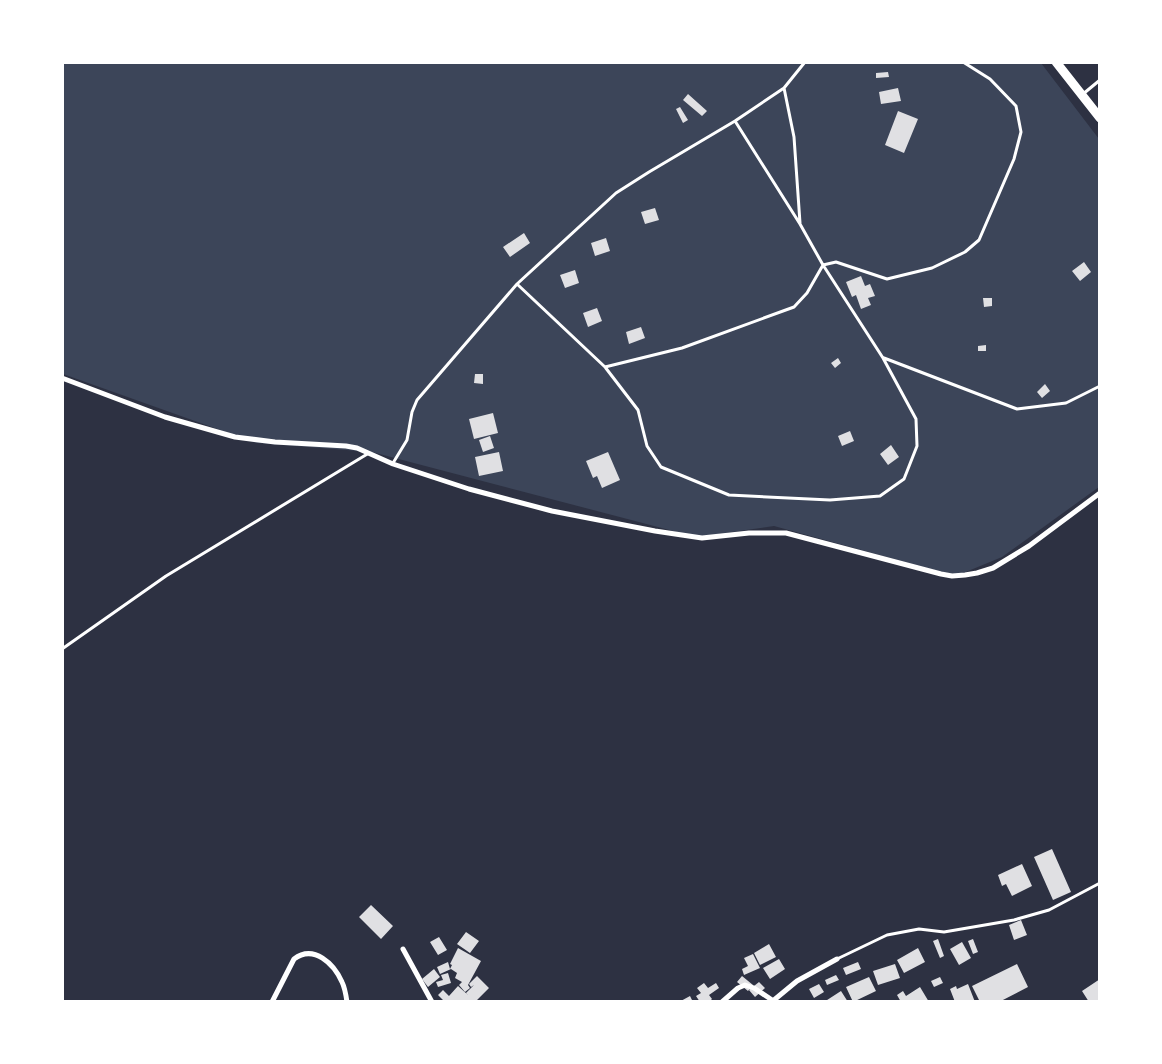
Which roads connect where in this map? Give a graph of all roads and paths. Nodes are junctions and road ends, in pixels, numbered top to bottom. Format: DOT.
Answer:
graph roads {
  1 [pos="805,62"];
  2 [pos="962,62"];
  3 [pos="1056,62"];
  4 [pos="1100,80"];
  5 [pos="784,88"];
  6 [pos="1082,95"];
  7 [pos="1100,118"];
  8 [pos="734,121"];
  9 [pos="800,224"];
  10 [pos="823,265"];
  11 [pos="516,284"];
  12 [pos="883,358"];
  13 [pos="605,367"];
  14 [pos="62,378"];
  15 [pos="1100,386"];
  16 [pos="369,453"];
  17 [pos="393,464"];
  18 [pos="1100,494"];
  19 [pos="62,649"];
  20 [pos="1100,883"];
  21 [pos="403,948"];
  22 [pos="837,959"];
  23 [pos="774,1001"];
  24 [pos="272,1002"];
  25 [pos="347,1002"];
  26 [pos="432,1002"];
  27 [pos="722,1002"];
  1 -- 5 [label="lane"];
  2 -- 10 [label="lane"];
  3 -- 6 [label="main road"];
  4 -- 6 [label="lane"];
  5 -- 8 [label="lane"];
  5 -- 9 [label="lane"];
  6 -- 7 [label="main road"];
  8 -- 9 [label="lane"];
  8 -- 11 [label="lane"];
  9 -- 10 [label="lane"];
  10 -- 12 [label="lane"];
  10 -- 13 [label="lane"];
  11 -- 13 [label="lane"];
  11 -- 17 [label="lane"];
  12 -- 13 [label="lane"];
  12 -- 15 [label="lane"];
  14 -- 16 [label="street"];
  16 -- 17 [label="street"];
  16 -- 19 [label="lane"];
  17 -- 18 [label="street"];
  20 -- 22 [label="lane"];
  21 -- 26 [label="street"];
  22 -- 23 [label="street"];
  23 -- 27 [label="street"];
  24 -- 25 [label="street"];
}
